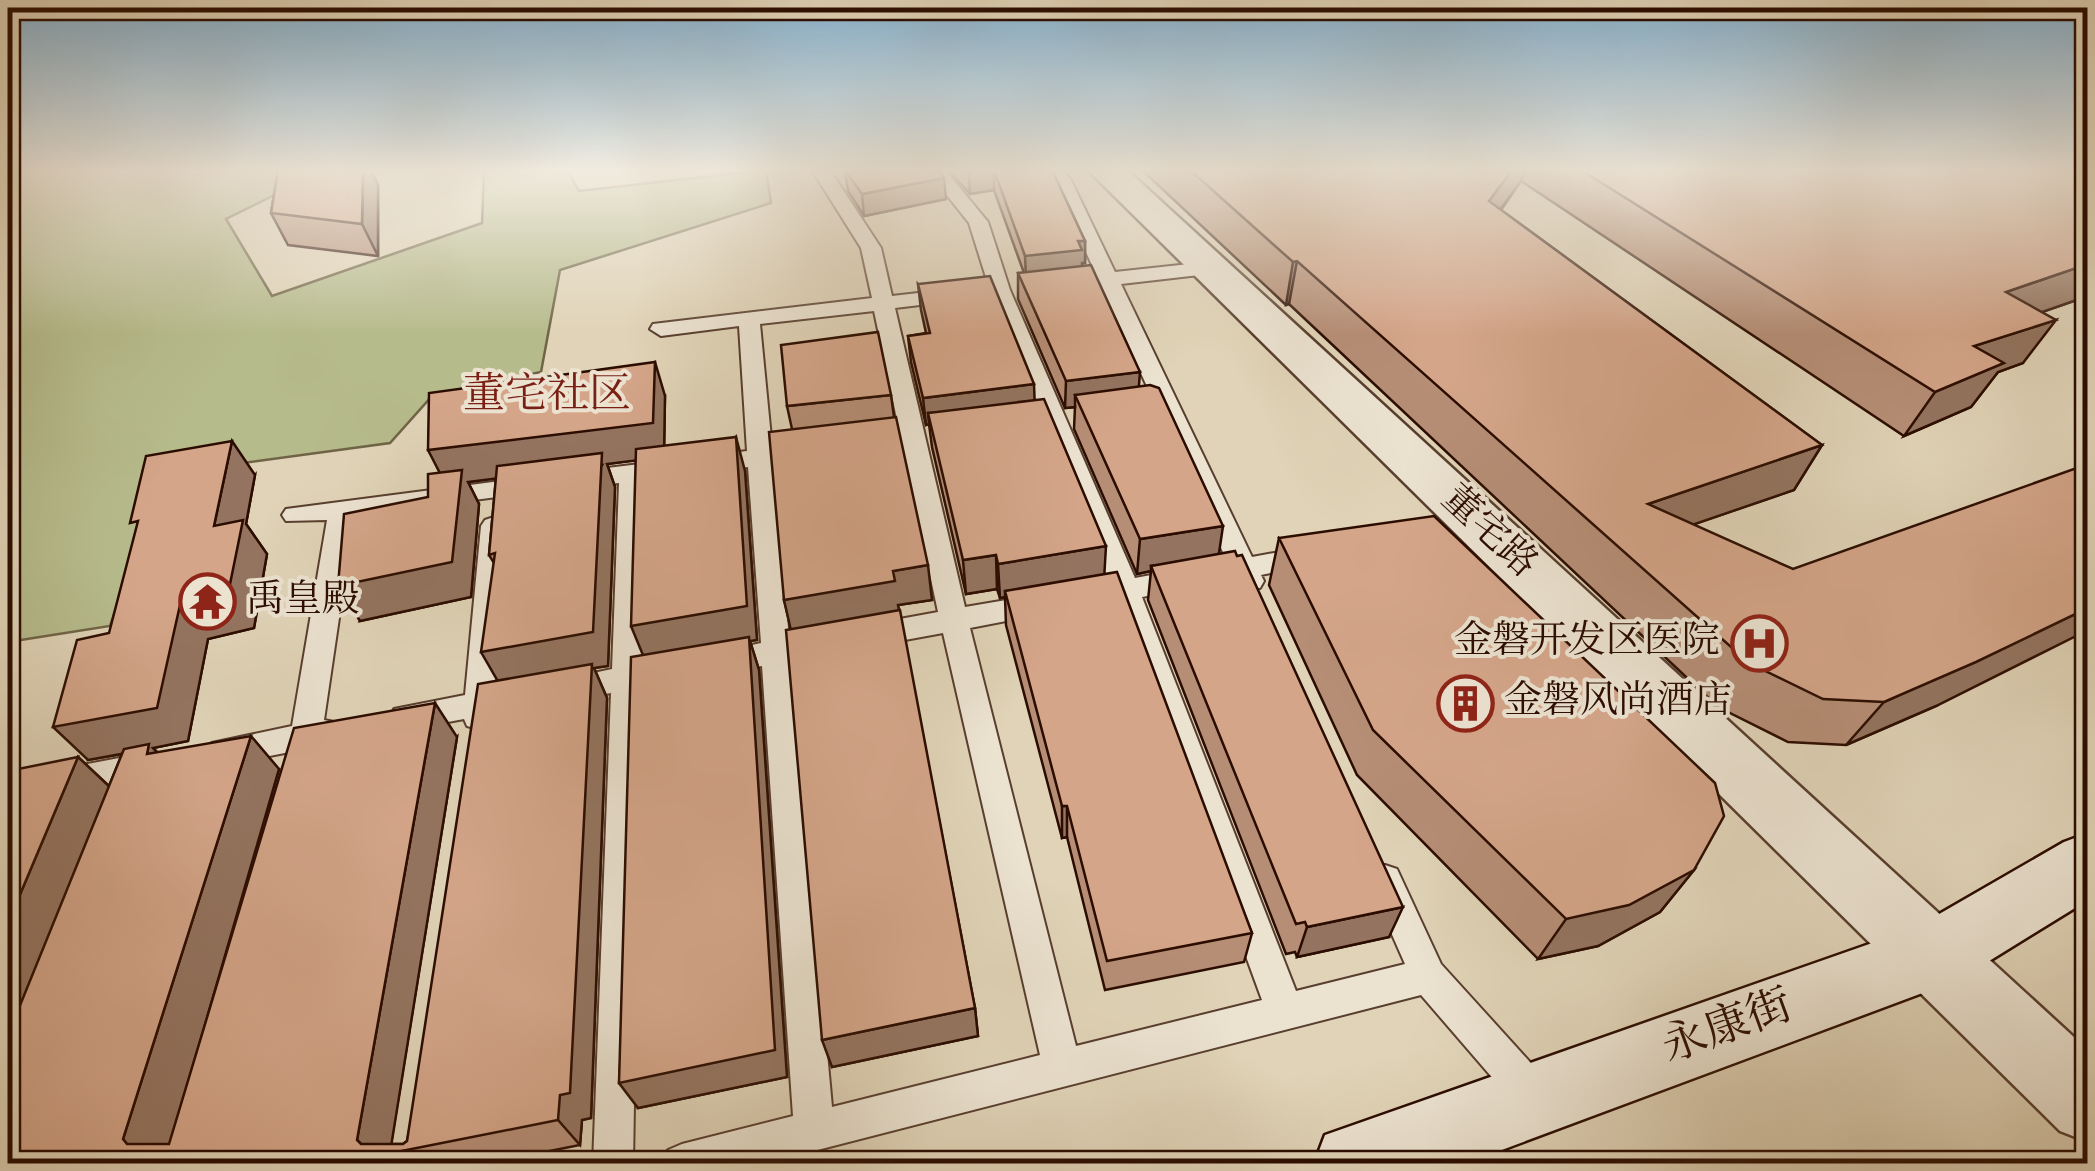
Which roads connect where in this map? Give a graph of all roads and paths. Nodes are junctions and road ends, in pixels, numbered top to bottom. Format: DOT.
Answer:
graph roads {
  1 [pos="856,225"];
  2 [pos="979,225"];
  3 [pos="1083,225"];
  4 [pos="1163,225"];
  5 [pos="1208,268"];
  6 [pos="1108,279"];
  7 [pos="1072,283"];
  8 [pos="1008,289"];
  9 [pos="882,303"];
  10 [pos="749,319"];
  11 [pos="661,329"];
  12 [pos="836,447"];
  13 [pos="760,457"];
  14 [pos="632,472"];
  15 [pos="497,490"];
  16 [pos="342,509"];
  17 [pos="295,515"];
  18 [pos="1336,552"];
  19 [pos="1244,568"];
  20 [pos="1126,590"];
  21 [pos="1260,604"];
  22 [pos="954,620"];
  23 [pos="774,652"];
  24 [pos="628,678"];
  25 [pos="480,705"];
  26 [pos="308,736"];
  27 [pos="474,743"];
  28 [pos="142,767"];
  29 [pos="298,772"];
  30 [pos="8,793"];
  31 [pos="128,804"];
  32 [pos="1372,852"];
  33 [pos="2088,863"];
  34 [pos="1936,955"];
  35 [pos="1428,976"];
  36 [pos="1285,1012"];
  37 [pos="1062,1068"];
  38 [pos="1536,1098"];
  39 [pos="2088,1102"];
  40 [pos="814,1130"];
  41 [pos="613,1164"];
  42 [pos="682,1164"];
  43 [pos="1354,1164"];
  1 -- 9 [label="lane"];
  2 -- 8 [label="lane"];
  3 -- 6 [label="lane"];
  4 -- 5 [label="street, 董宅路"];
  5 -- 6 [label="lane"];
  5 -- 34 [label="street, 董宅路"];
  6 -- 7 [label="lane"];
  6 -- 19 [label="lane"];
  8 -- 9 [label="lane"];
  8 -- 20 [label="lane"];
  9 -- 10 [label="lane"];
  9 -- 22 [label="lane"];
  10 -- 11 [label="lane"];
  10 -- 13 [label="lane"];
  12 -- 13 [label="lane"];
  13 -- 14 [label="lane"];
  13 -- 23 [label="lane"];
  14 -- 15 [label="lane"];
  14 -- 24 [label="lane"];
  15 -- 16 [label="lane"];
  15 -- 25 [label="lane"];
  16 -- 17 [label="lane"];
  16 -- 26 [label="lane"];
  18 -- 19 [label="lane"];
  19 -- 20 [label="lane"];
  19 -- 21 [label="lane"];
  20 -- 22 [label="lane"];
  20 -- 36 [label="lane"];
  22 -- 23 [label="lane"];
  22 -- 37 [label="lane"];
  23 -- 24 [label="lane"];
  23 -- 40 [label="lane"];
  24 -- 25 [label="lane"];
  24 -- 41 [label="lane"];
  25 -- 26 [label="lane"];
  25 -- 27 [label="lane"];
  26 -- 28 [label="lane"];
  26 -- 29 [label="lane"];
  28 -- 30 [label="lane"];
  28 -- 31 [label="lane"];
  32 -- 35 [label="lane"];
  33 -- 34 [label="street, 永康街"];
  34 -- 38 [label="street, 永康街"];
  34 -- 39 [label="street, 董宅路"];
  35 -- 36 [label="lane"];
  35 -- 38 [label="lane"];
  36 -- 37 [label="lane"];
  37 -- 40 [label="lane"];
  38 -- 43 [label="street, 永康街"];
  40 -- 42 [label="lane"];
}
